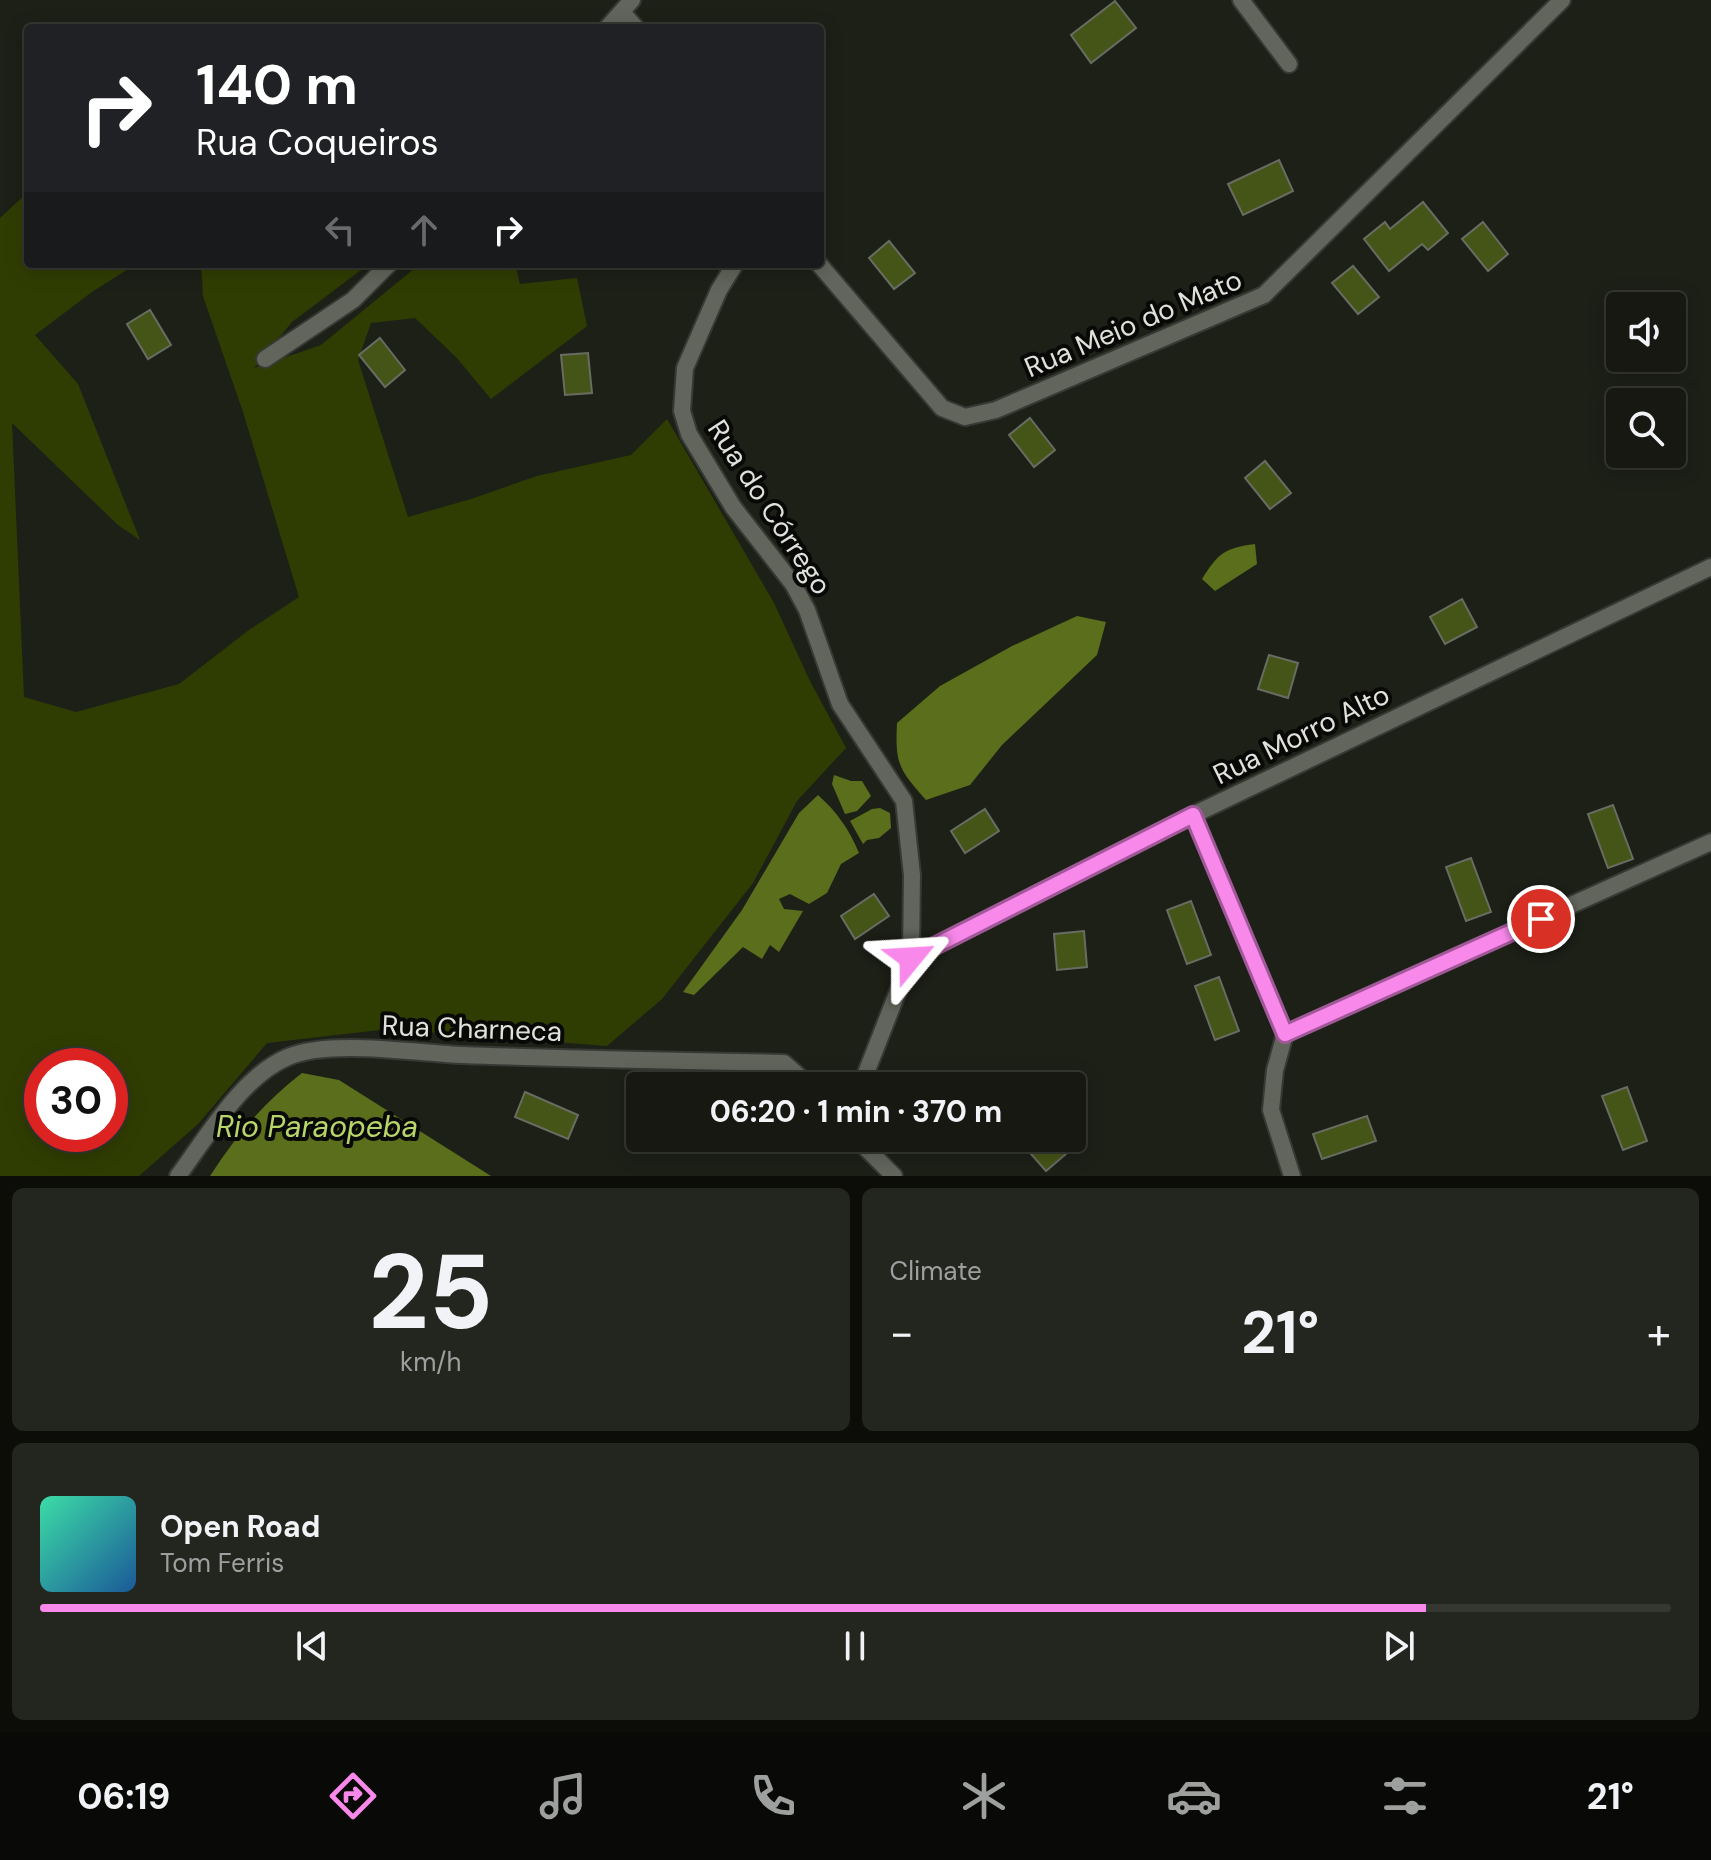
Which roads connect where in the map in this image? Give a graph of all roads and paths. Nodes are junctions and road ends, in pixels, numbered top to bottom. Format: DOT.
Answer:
graph roads {
  1 [pos="1241,0"];
  2 [pos="1562,0"];
  3 [pos="627,6"];
  4 [pos="611,24"];
  5 [pos="1289,64"];
  6 [pos="385,268"];
  7 [pos="733,268"];
  8 [pos="822,268"];
  9 [pos="265,359"];
  10 [pos="1711,567"];
  11 [pos="1193,815"];
  12 [pos="1711,842"];
  13 [pos="911,958"];
  14 [pos="1285,1034"];
  15 [pos="794,1072"];
  16 [pos="866,1072"];
  17 [pos="874,1152"];
  18 [pos="178,1176"];
  19 [pos="894,1176"];
  20 [pos="1292,1176"];
  1 -- 5 [label="street"];
  2 -- 8 [label="street, Rua Meio do Mato"];
  3 -- 4 [label="street"];
  6 -- 9 [label="street"];
  7 -- 13 [label="street, Rua do Córrego"];
  10 -- 11 [label="street, Rua Morro Alto"];
  11 -- 13 [label="street, Rua Morro Alto"];
  11 -- 14 [label="street"];
  12 -- 14 [label="street"];
  13 -- 16 [label="street"];
  14 -- 20 [label="street"];
  15 -- 18 [label="street, Rua Charneca"];
  17 -- 19 [label="street"];
}
